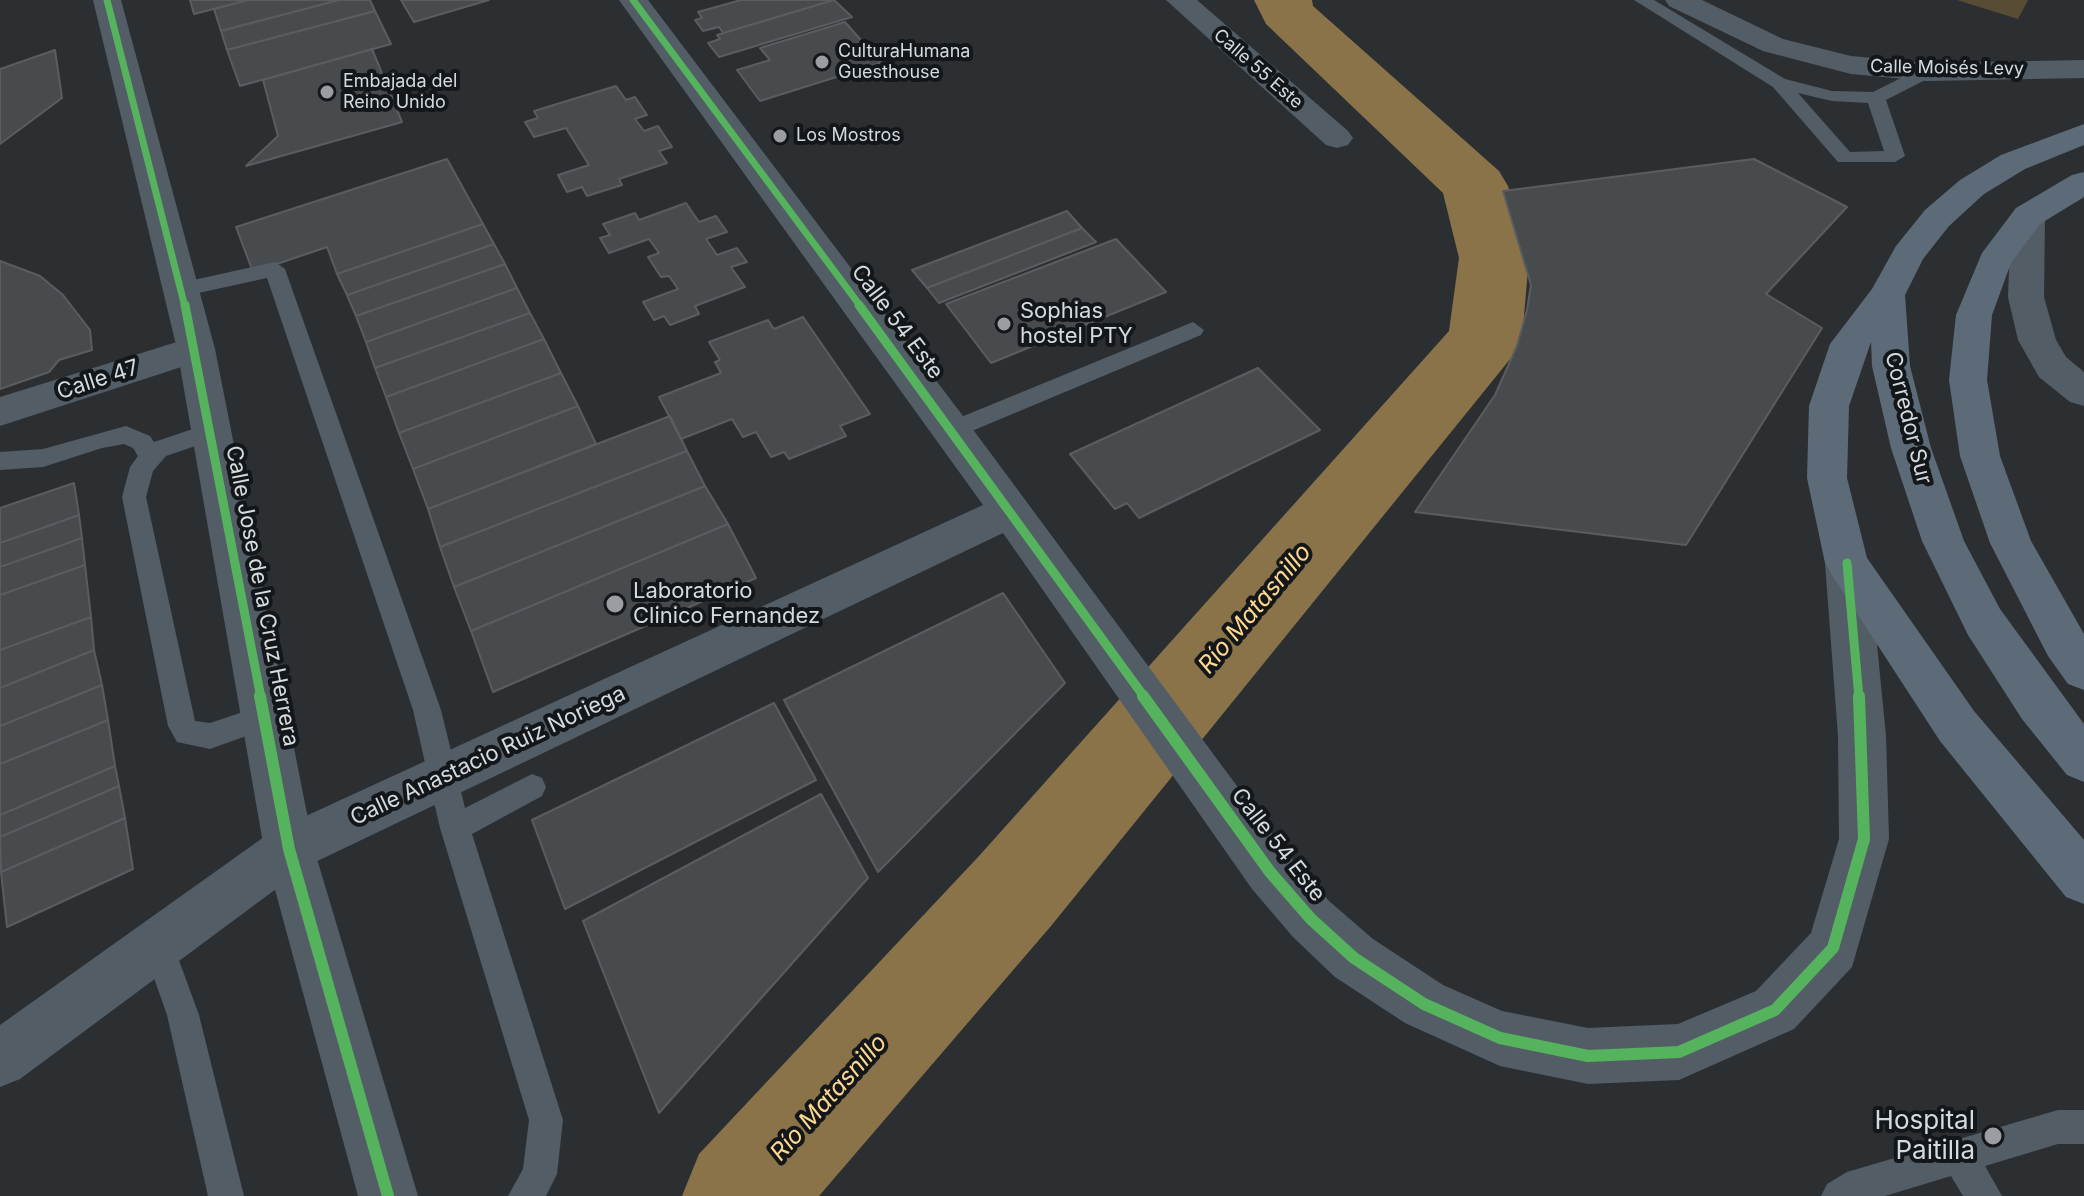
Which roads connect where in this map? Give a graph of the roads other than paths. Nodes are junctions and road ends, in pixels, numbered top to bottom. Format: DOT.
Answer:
graph roads {
  1 [pos="107,0"];
  2 [pos="633,0"];
  3 [pos="1180,0"];
  4 [pos="1642,0"];
  5 [pos="1679,0"];
  6 [pos="2084,69"];
  7 [pos="1927,72"];
  8 [pos="1779,83"];
  9 [pos="1876,98"];
  10 [pos="2084,134"];
  11 [pos="1337,138"];
  12 [pos="2084,182"];
  13 [pos="2028,216"];
  14 [pos="180,290"];
  15 [pos="1887,295"];
  16 [pos="1193,330"];
  17 [pos="196,349"];
  18 [pos="2084,392"];
  19 [pos="0,412"];
  20 [pos="952,430"];
  21 [pos="211,432"];
  22 [pos="150,457"];
  23 [pos="0,461"];
  24 [pos="1011,511"];
  25 [pos="1847,563"];
  26 [pos="2084,670"];
  27 [pos="264,717"];
  28 [pos="2084,760"];
  29 [pos="442,777"];
  30 [pos="532,787"];
  31 [pos="455,828"];
  32 [pos="289,849"];
  33 [pos="2084,879"];
  34 [pos="158,944"];
  35 [pos="0,1059"];
  36 [pos="2084,1127"];
  37 [pos="1958,1157"];
  38 [pos="226,1196"];
  39 [pos="388,1196"];
  40 [pos="526,1196"];
  41 [pos="1839,1196"];
  42 [pos="1984,1196"];
  1 -- 14 [label="street, Calle Jose de la Cruz Herrera"];
  2 -- 20 [label="street, Calle 54 Este"];
  3 -- 11 [label="street, Calle 55 Este"];
  4 -- 8 [label="lane"];
  5 -- 7 [label="street, Calle Moisés Levy"];
  6 -- 7 [label="street, Calle Moisés Levy"];
  7 -- 9 [label="lane"];
  8 -- 9 [label="lane"];
  8 -- 9 [label="lane"];
  10 -- 15 [label="highway"];
  12 -- 13 [label="highway"];
  13 -- 18 [label="street"];
  13 -- 26 [label="highway"];
  14 -- 17 [label="street, Calle Jose de la Cruz Herrera"];
  14 -- 29 [label="lane"];
  15 -- 25 [label="highway"];
  15 -- 28 [label="highway, Corredor Sur"];
  16 -- 20 [label="lane"];
  17 -- 19 [label="street, Calle 47"];
  17 -- 21 [label="street, Calle Jose de la Cruz Herrera"];
  20 -- 24 [label="street, Calle 54 Este"];
  21 -- 22 [label="lane"];
  21 -- 27 [label="street, Calle Jose de la Cruz Herrera"];
  22 -- 23 [label="lane"];
  22 -- 27 [label="lane"];
  24 -- 25 [label="street, Calle 54 Este"];
  24 -- 29 [label="street, Calle Anastacio Ruiz Noriega"];
  25 -- 33 [label="highway"];
  27 -- 32 [label="street, Calle Jose de la Cruz Herrera"];
  29 -- 31 [label="lane"];
  29 -- 32 [label="street, Calle Anastacio Ruiz Noriega"];
  30 -- 31 [label="lane"];
  31 -- 40 [label="lane"];
  32 -- 34 [label="street, Calle Anastacio Ruiz Noriega"];
  32 -- 39 [label="street, Calle Jose de la Cruz Herrera"];
  34 -- 35 [label="street, Calle Anastacio Ruiz Noriega"];
  34 -- 38 [label="lane"];
  36 -- 37 [label="lane"];
  37 -- 41 [label="lane"];
  37 -- 42 [label="lane"];
}
